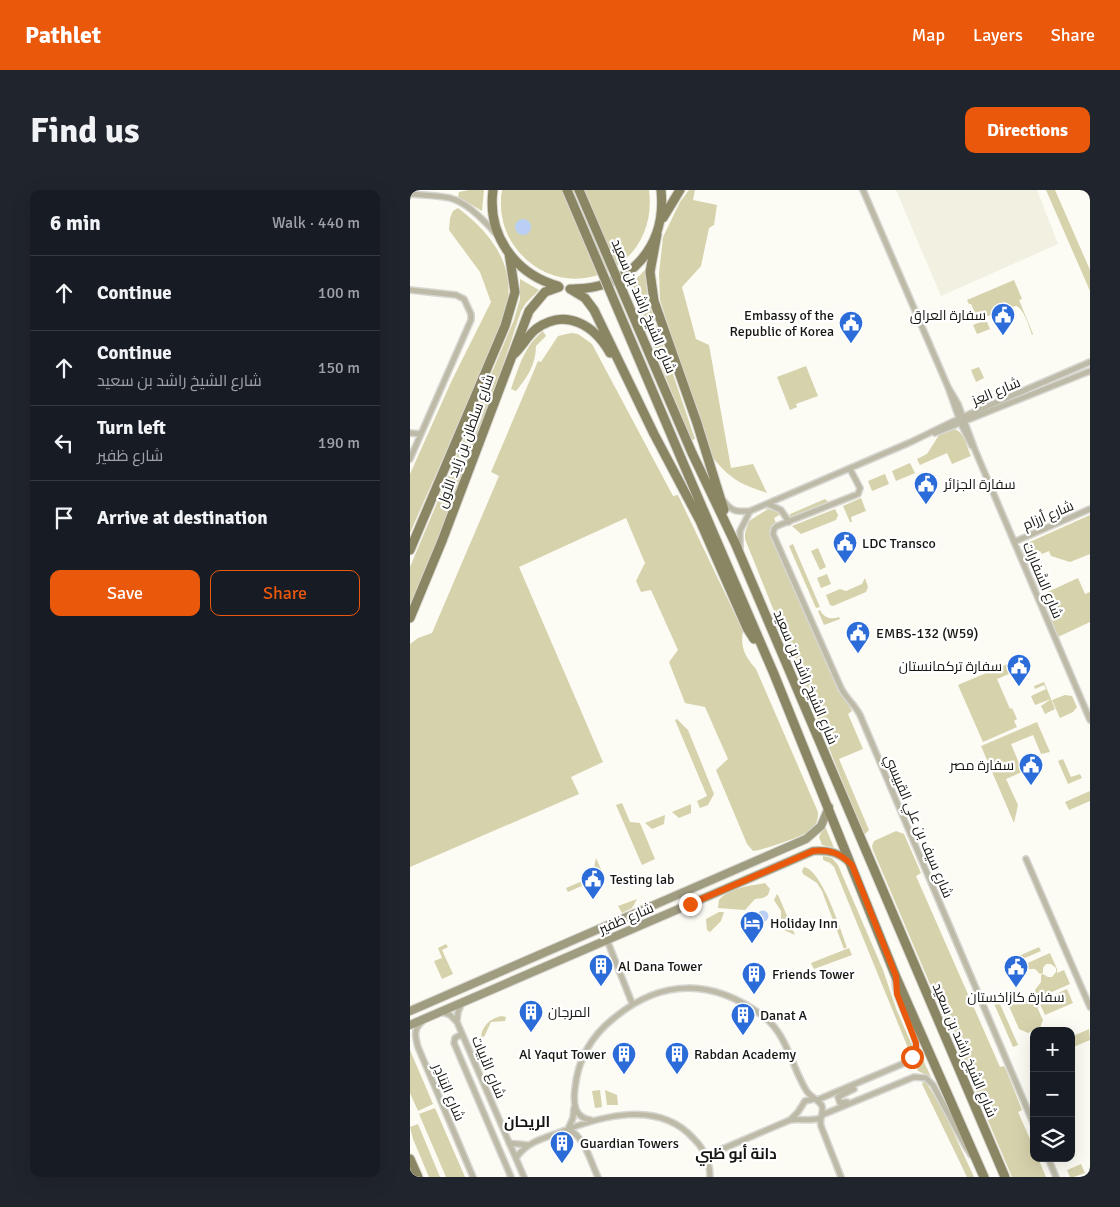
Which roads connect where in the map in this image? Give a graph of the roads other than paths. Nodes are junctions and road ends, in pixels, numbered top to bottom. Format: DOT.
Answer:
graph roads {
  1 [pos="494,190"];
  2 [pos="567,190"];
  3 [pos="579,190"];
  4 [pos="661,190"];
  5 [pos="680,190"];
  6 [pos="863,190"];
  7 [pos="410,194"];
  8 [pos="660,224"];
  9 [pos="657,234"];
  10 [pos="500,238"];
  11 [pos="508,253"];
  12 [pos="559,287"];
  13 [pos="570,288"];
  14 [pos="410,290"];
  15 [pos="511,357"];
  16 [pos="1090,362"];
  17 [pos="1090,370"];
  18 [pos="626,375"];
  19 [pos="962,420"];
  20 [pos="410,433"];
  21 [pos="421,434"];
  22 [pos="410,459"];
  23 [pos="850,469"];
  24 [pos="719,495"];
  25 [pos="768,504"];
  26 [pos="1090,509"];
  27 [pos="750,511"];
  28 [pos="789,522"];
  29 [pos="1014,542"];
  30 [pos="735,543"];
  31 [pos="410,550"];
  32 [pos="740,557"];
  33 [pos="410,618"];
  34 [pos="774,674"];
  35 [pos="1090,720"];
  36 [pos="829,807"];
  37 [pos="1026,859"];
  38 [pos="852,865"];
  39 [pos="607,940"];
  40 [pos="896,976"];
  41 [pos="462,1003"];
  42 [pos="632,1003"];
  43 [pos="1090,1007"];
  44 [pos="410,1010"];
  45 [pos="441,1012"];
  46 [pos="427,1018"];
  47 [pos="457,1022"];
  48 [pos="410,1025"];
  49 [pos="462,1034"];
  50 [pos="871,1078"];
  51 [pos="876,1092"];
  52 [pos="816,1100"];
  53 [pos="574,1106"];
  54 [pos="821,1116"];
  55 [pos="1031,1117"];
  56 [pos="591,1120"];
  57 [pos="790,1120"];
  58 [pos="568,1129"];
  59 [pos="509,1144"];
  60 [pos="528,1145"];
  61 [pos="513,1151"];
  62 [pos="502,1156"];
  63 [pos="706,1156"];
  64 [pos="516,1158"];
  65 [pos="410,1159"];
  66 [pos="976,1159"];
  67 [pos="1050,1162"];
  68 [pos="418,1177"];
  69 [pos="473,1177"];
  70 [pos="511,1177"];
  71 [pos="524,1177"];
  72 [pos="598,1177"];
  73 [pos="710,1177"];
  74 [pos="841,1177"];
  75 [pos="984,1177"];
  76 [pos="1004,1177"];
  77 [pos="1056,1177"];
  1 -- 10 [label="main road"];
  2 -- 34 [label="main road, شارع الشيخ راشد بن سعيد, bridge"];
  3 -- 30 [label="main road, شارع الشيخ راشد بن سعيد, bridge"];
  4 -- 8 [label="main road"];
  5 -- 8 [label="main road"];
  6 -- 19 [label="street, شارع السَّفارات"];
  7 -- 10 [label="street"];
  8 -- 9 [label="main road"];
  9 -- 13 [label="main road"];
  9 -- 24 [label="main road"];
  10 -- 11 [label="main road"];
  11 -- 12 [label="main road"];
  11 -- 31 [label="main road, شارع سلطان بن زايد الأول"];
  12 -- 13 [label="main road"];
  12 -- 15 [label="main road, شارع سلطان بن زايد الأول"];
  13 -- 18 [label="main road"];
  14 -- 21 [label="street"];
  15 -- 18 [label="main road"];
  15 -- 33 [label="main road, شارع سلطان بن زايد الأول"];
  16 -- 19 [label="street, شارع العِز"];
  17 -- 19 [label="street, شارع العِز"];
  18 -- 34 [label="main road"];
  19 -- 23 [label="street, شارع العِز"];
  19 -- 29 [label="street, شارع السَّفارات"];
  20 -- 21 [label="street"];
  21 -- 22 [label="street"];
  23 -- 25 [label="street, شارع العِز"];
  23 -- 28 [label="street, شارع سيف بن علي القبيسي"];
  24 -- 27 [label="street"];
  24 -- 30 [label="main road"];
  25 -- 27 [label="street, شارع العِز"];
  25 -- 28 [label="street"];
  26 -- 29 [label="street, شارع أرزام"];
  27 -- 32 [label="street"];
  28 -- 55 [label="street, شارع سيف بن علي القبيسي"];
  29 -- 35 [label="street, شارع السَّفارات"];
  30 -- 32 [label="main road, شارع الشيخ راشد بن سعيد"];
  32 -- 76 [label="main road, شارع الشيخ راشد بن سعيد"];
  34 -- 36 [label="main road, شارع الشيخ راشد بن سعيد"];
  36 -- 38 [label="main road, شارع الشيخ راشد بن سعيد"];
  36 -- 44 [label="main road, شارع ظفير"];
  37 -- 43 [label="street"];
  38 -- 39 [label="main road, شارع ظفير"];
  38 -- 40 [label="main road, شارع الشيخ راشد بن سعيد"];
  39 -- 41 [label="main road, شارع ظفير"];
  39 -- 42 [label="street"];
  40 -- 50 [label="street"];
  40 -- 66 [label="main road, شارع الشيخ راشد بن سعيد"];
  41 -- 45 [label="main road, شارع ظفير"];
  41 -- 47 [label="street"];
  42 -- 52 [label="street"];
  42 -- 53 [label="street"];
  45 -- 46 [label="main road, شارع ظفير"];
  45 -- 47 [label="street"];
  46 -- 48 [label="main road, شارع ظفير"];
  46 -- 69 [label="street, شارع البَنادِر"];
  47 -- 49 [label="street, شارع الأبيات"];
  49 -- 59 [label="street, شارع الأبيات"];
  49 -- 62 [label="street"];
  50 -- 51 [label="street"];
  50 -- 52 [label="street"];
  51 -- 54 [label="street"];
  51 -- 66 [label="street"];
  52 -- 54 [label="street"];
  52 -- 57 [label="street"];
  53 -- 56 [label="street"];
  53 -- 58 [label="street"];
  54 -- 57 [label="street"];
  54 -- 74 [label="street"];
  56 -- 58 [label="street"];
  56 -- 63 [label="street"];
  57 -- 63 [label="street"];
  58 -- 60 [label="street"];
  58 -- 72 [label="street"];
  59 -- 60 [label="street"];
  59 -- 61 [label="street, شارع الأبيات"];
  60 -- 64 [label="street"];
  61 -- 62 [label="street"];
  61 -- 64 [label="street, شارع الأبيات"];
  62 -- 70 [label="street"];
  63 -- 73 [label="street"];
  64 -- 71 [label="street, شارع الأبيات"];
  65 -- 68 [label="main road"];
  66 -- 75 [label="main road, شارع الشيخ راشد بن سعيد"];
  67 -- 77 [label="street"];
}
